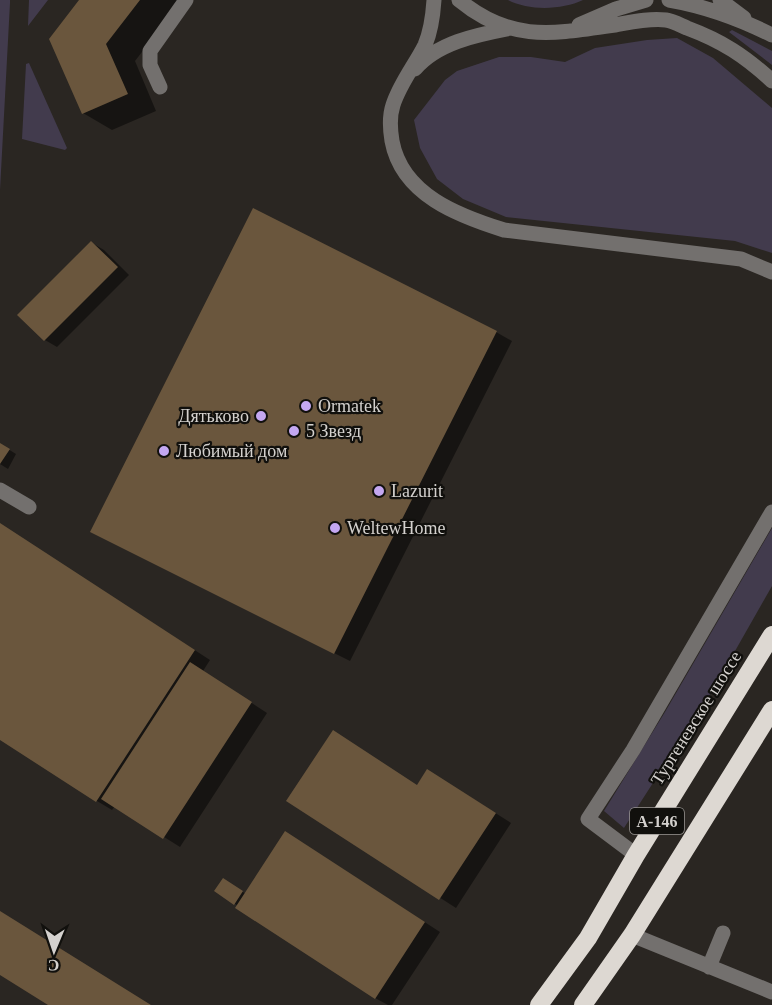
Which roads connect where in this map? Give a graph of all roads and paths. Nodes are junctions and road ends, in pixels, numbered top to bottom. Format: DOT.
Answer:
graph roads {
  1 [pos="186,0"];
  2 [pos="434,0"];
  3 [pos="459,0"];
  4 [pos="646,0"];
  5 [pos="669,0"];
  6 [pos="720,0"];
  7 [pos="754,26"];
  8 [pos="508,29"];
  9 [pos="559,33"];
  10 [pos="772,35"];
  11 [pos="772,81"];
  12 [pos="160,87"];
  13 [pos="400,88"];
  14 [pos="772,272"];
  15 [pos="0,490"];
  16 [pos="29,507"];
  17 [pos="772,512"];
  18 [pos="772,635"];
  19 [pos="772,710"];
  20 [pos="636,855"];
  21 [pos="723,933"];
  22 [pos="632,935"];
  23 [pos="709,967"];
  24 [pos="772,992"];
  25 [pos="539,1005"];
  26 [pos="583,1005"];
  1 -- 12 [label="street"];
  2 -- 13 [label="street"];
  3 -- 8 [label="street"];
  4 -- 9 [label="street"];
  5 -- 7 [label="street"];
  6 -- 7 [label="street"];
  7 -- 10 [label="street"];
  8 -- 9 [label="street"];
  8 -- 13 [label="street"];
  9 -- 11 [label="street"];
  13 -- 14 [label="street"];
  15 -- 16 [label="street"];
  17 -- 20 [label="street"];
  18 -- 20 [label="highway, Тургеневское шоссе / А-146"];
  19 -- 22 [label="highway, А-146"];
  20 -- 25 [label="highway, Тургеневское шоссе / А-146"];
  21 -- 23 [label="street"];
  22 -- 23 [label="street"];
  22 -- 26 [label="highway, А-146"];
  23 -- 24 [label="street"];
}
